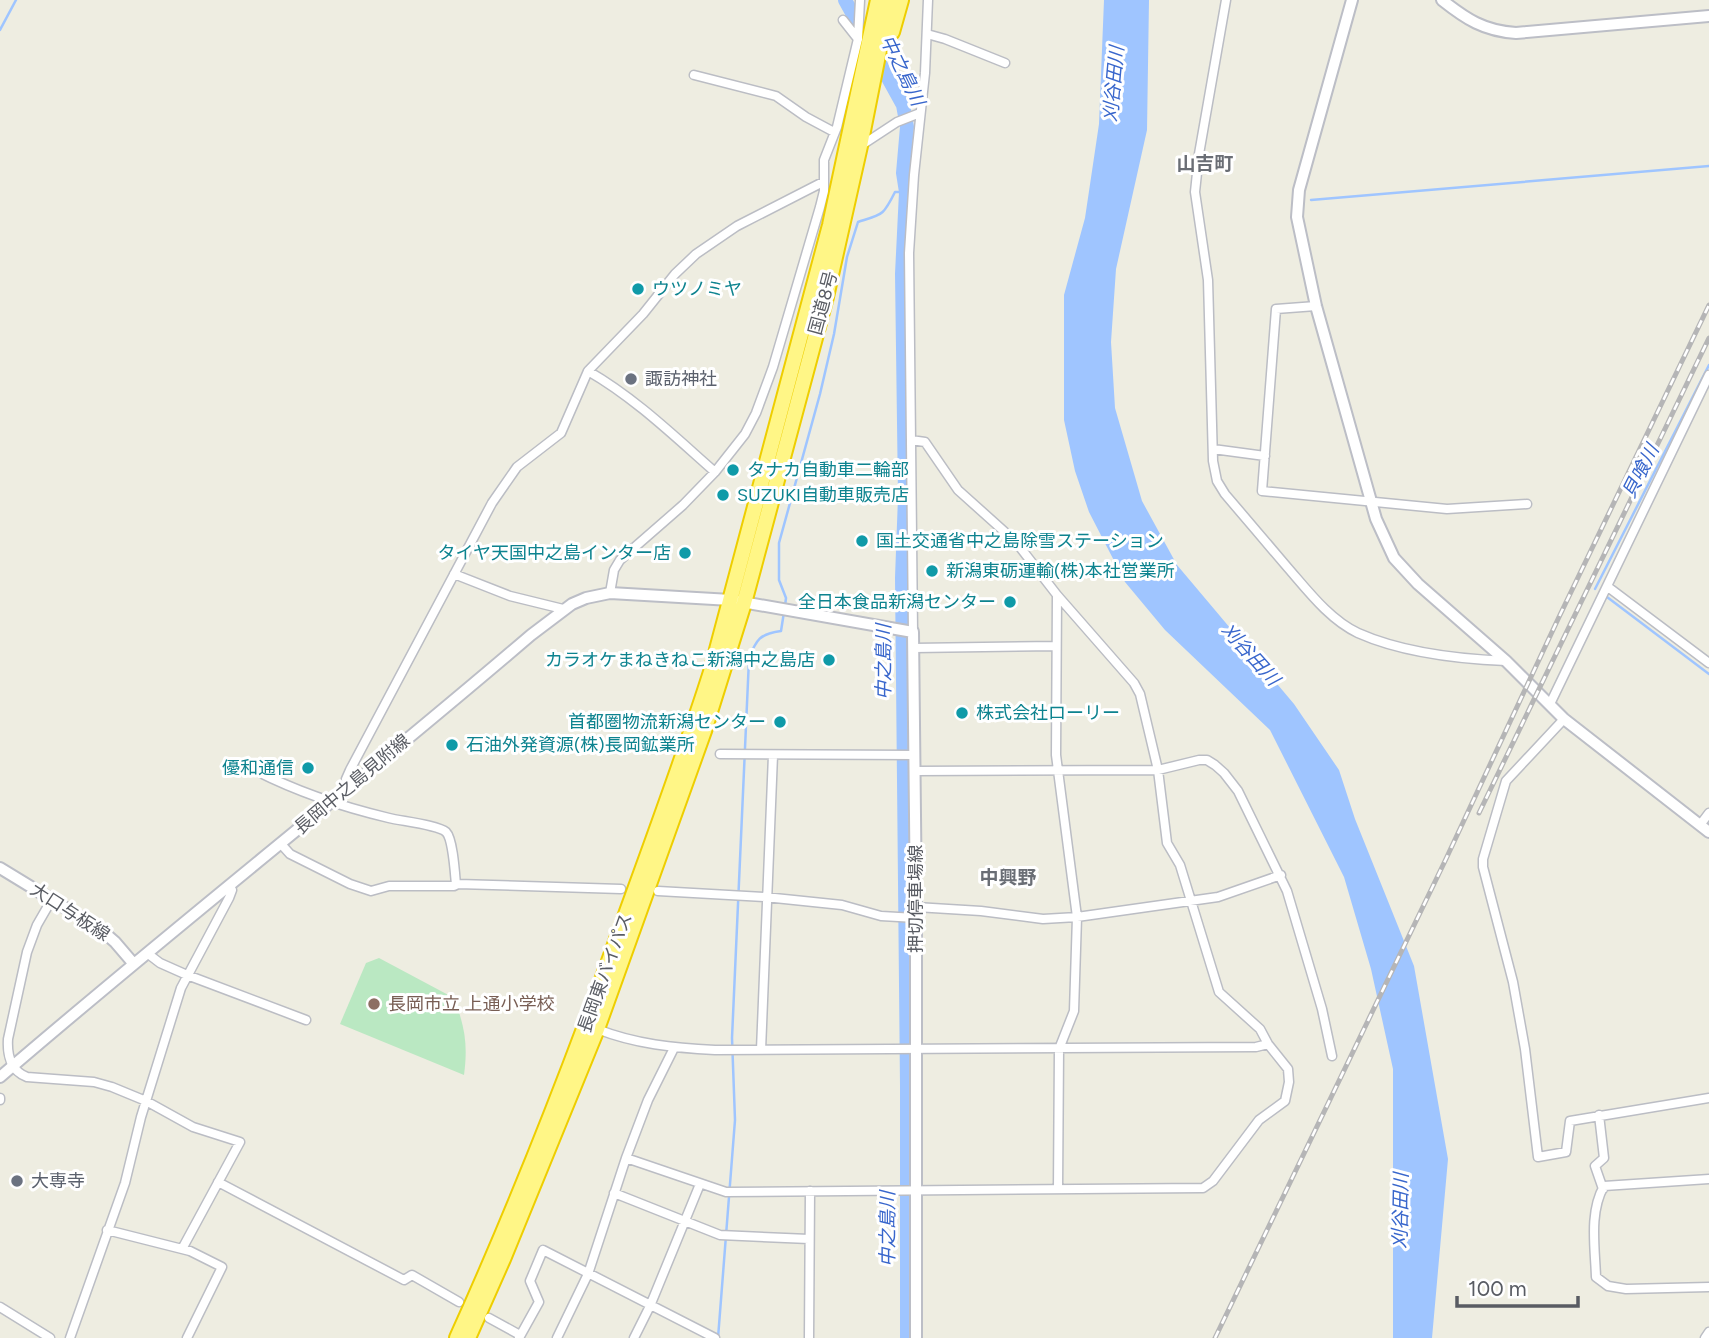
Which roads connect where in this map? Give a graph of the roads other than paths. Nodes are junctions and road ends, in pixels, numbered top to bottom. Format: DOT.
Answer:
graph roads {
  1 [pos="860,0"];
  2 [pos="876,0"];
  3 [pos="890,0"];
  4 [pos="901,0"];
  5 [pos="928,0"];
  6 [pos="1226,0"];
  7 [pos="1352,0"];
  8 [pos="1441,0"];
  9 [pos="1709,16"];
  10 [pos="843,20"];
  11 [pos="927,34"];
  12 [pos="858,39"];
  13 [pos="880,40"];
  14 [pos="1005,63"];
  15 [pos="874,70"];
  16 [pos="694,75"];
  17 [pos="920,113"];
  18 [pos="834,132"];
  19 [pos="861,140"];
  20 [pos="823,182"];
  21 [pos="795,293"];
  22 [pos="812,297"];
  23 [pos="1316,306"];
  24 [pos="588,370"];
  25 [pos="1709,375"];
  26 [pos="911,440"];
  27 [pos="1213,449"];
  28 [pos="1265,456"];
  29 [pos="715,472"];
  30 [pos="1372,503"];
  31 [pos="1527,504"];
  32 [pos="454,574"];
  33 [pos="1608,587"];
  34 [pos="610,593"];
  35 [pos="1057,595"];
  36 [pos="737,601"];
  37 [pos="563,609"];
  38 [pos="913,632"];
  39 [pos="1056,646"];
  40 [pos="914,648"];
  41 [pos="1506,661"];
  42 [pos="1709,663"];
  43 [pos="1550,704"];
  44 [pos="1564,719"];
  45 [pos="720,754"];
  46 [pos="773,755"];
  47 [pos="915,755"];
  48 [pos="243,764"];
  49 [pos="1058,769"];
  50 [pos="1158,770"];
  51 [pos="915,771"];
  52 [pos="347,788"];
  53 [pos="331,802"];
  54 [pos="1709,813"];
  55 [pos="1704,828"];
  56 [pos="281,844"];
  57 [pos="0,869"];
  58 [pos="1281,875"];
  59 [pos="456,885"];
  60 [pos="230,887"];
  61 [pos="621,890"];
  62 [pos="658,891"];
  63 [pos="765,897"];
  64 [pos="51,899"];
  65 [pos="1190,900"];
  66 [pos="916,913"];
  67 [pos="1077,917"];
  68 [pos="147,953"];
  69 [pos="133,963"];
  70 [pos="187,975"];
  71 [pos="306,1020"];
  72 [pos="597,1029"];
  73 [pos="1268,1044"];
  74 [pos="674,1048"];
  75 [pos="910,1048"];
  76 [pos="1059,1049"];
  77 [pos="761,1050"];
  78 [pos="1332,1056"];
  79 [pos="12,1067"];
  80 [pos="0,1077"];
  81 [pos="1709,1098"];
  82 [pos="146,1101"];
  83 [pos="1599,1115"];
  84 [pos="626,1158"];
  85 [pos="1709,1180"];
  86 [pos="218,1182"];
  87 [pos="700,1184"];
  88 [pos="1058,1189"];
  89 [pos="1603,1189"];
  90 [pos="917,1190"];
  91 [pos="810,1191"];
  92 [pos="614,1193"];
  93 [pos="684,1222"];
  94 [pos="107,1230"];
  95 [pos="809,1239"];
  96 [pos="182,1249"];
  97 [pos="588,1274"];
  98 [pos="1709,1287"];
  99 [pos="459,1302"];
  100 [pos="650,1306"];
  101 [pos="0,1307"];
  102 [pos="489,1318"];
  103 [pos="1709,1332"];
  104 [pos="519,1337"];
  105 [pos="50,1338"];
  106 [pos="70,1338"];
  107 [pos="187,1338"];
  108 [pos="457,1338"];
  109 [pos="468,1338"];
  110 [pos="557,1338"];
  111 [pos="634,1338"];
  112 [pos="715,1338"];
  113 [pos="809,1338"];
  114 [pos="916,1338"];
  115 [pos="1705,1338"];
  1 -- 12 [label="street"];
  2 -- 13 [label="highway"];
  3 -- 13 [label="highway, 国道8号"];
  4 -- 13 [label="highway"];
  5 -- 11 [label="street"];
  6 -- 27 [label="street"];
  7 -- 23 [label="main road"];
  8 -- 9 [label="main road"];
  10 -- 12 [label="street"];
  11 -- 14 [label="street"];
  11 -- 17 [label="street"];
  12 -- 18 [label="street"];
  13 -- 15 [label="highway, 国道8号"];
  15 -- 19 [label="highway, 国道8号"];
  15 -- 22 [label="highway, 国道8号"];
  16 -- 18 [label="street"];
  17 -- 19 [label="street"];
  17 -- 26 [label="street"];
  18 -- 20 [label="street"];
  19 -- 36 [label="highway, 国道8号"];
  20 -- 21 [label="street"];
  20 -- 24 [label="street"];
  21 -- 22 [label="street"];
  21 -- 29 [label="street"];
  22 -- 36 [label="highway, 国道8号"];
  23 -- 28 [label="street"];
  23 -- 30 [label="main road"];
  24 -- 29 [label="street"];
  24 -- 32 [label="street"];
  25 -- 33 [label="street"];
  26 -- 35 [label="street"];
  26 -- 38 [label="street"];
  27 -- 28 [label="street"];
  27 -- 41 [label="street"];
  28 -- 30 [label="street"];
  29 -- 34 [label="street"];
  30 -- 31 [label="street"];
  30 -- 41 [label="main road"];
  32 -- 37 [label="street"];
  32 -- 52 [label="street"];
  33 -- 42 [label="street"];
  33 -- 43 [label="street"];
  34 -- 36 [label="main road, 長岡中之島見附線"];
  34 -- 37 [label="main road, 長岡中之島見附線"];
  35 -- 39 [label="street"];
  35 -- 50 [label="street"];
  36 -- 38 [label="main road"];
  36 -- 72 [label="highway, 長岡東バイパス"];
  36 -- 108 [label="highway, 長岡東バイパス"];
  37 -- 52 [label="main road, 長岡中之島見附線"];
  38 -- 40 [label="main road, 押切停車場線"];
  39 -- 40 [label="street"];
  39 -- 49 [label="street"];
  40 -- 47 [label="main road, 押切停車場線"];
  41 -- 43 [label="main road"];
  43 -- 44 [label="main road"];
  44 -- 55 [label="main road"];
  44 -- 83 [label="street"];
  45 -- 46 [label="street"];
  46 -- 47 [label="street"];
  46 -- 63 [label="street"];
  47 -- 51 [label="main road, 押切停車場線"];
  48 -- 53 [label="street"];
  49 -- 50 [label="street"];
  49 -- 51 [label="street"];
  49 -- 67 [label="street"];
  50 -- 58 [label="street"];
  50 -- 65 [label="street"];
  51 -- 66 [label="main road, 押切停車場線"];
  52 -- 53 [label="main road, 長岡中之島見附線"];
  53 -- 56 [label="main road, 長岡中之島見附線"];
  53 -- 59 [label="street"];
  54 -- 55 [label="street"];
  56 -- 59 [label="street"];
  56 -- 60 [label="main road, 長岡中之島見附線"];
  57 -- 64 [label="main road, 大口与板線"];
  58 -- 65 [label="street"];
  58 -- 78 [label="street"];
  59 -- 61 [label="street"];
  60 -- 68 [label="main road, 長岡中之島見附線"];
  60 -- 70 [label="street"];
  62 -- 63 [label="street"];
  63 -- 66 [label="street"];
  63 -- 77 [label="street"];
  64 -- 69 [label="main road, 大口与板線"];
  64 -- 79 [label="street"];
  65 -- 67 [label="street"];
  65 -- 73 [label="street"];
  66 -- 67 [label="street"];
  66 -- 75 [label="main road, 押切停車場線"];
  67 -- 76 [label="street"];
  68 -- 69 [label="main road, 長岡中之島見附線"];
  68 -- 70 [label="street"];
  69 -- 79 [label="main road, 長岡中之島見附線"];
  70 -- 71 [label="street"];
  70 -- 82 [label="street"];
  72 -- 74 [label="street"];
  72 -- 109 [label="highway, 長岡東バイパス"];
  73 -- 76 [label="street"];
  73 -- 88 [label="street"];
  74 -- 77 [label="street"];
  74 -- 84 [label="street"];
  75 -- 76 [label="street"];
  75 -- 77 [label="street"];
  75 -- 90 [label="main road, 押切停車場線"];
  76 -- 88 [label="street"];
  79 -- 80 [label="main road, 長岡中之島見附線"];
  79 -- 82 [label="street"];
  81 -- 83 [label="street"];
  82 -- 86 [label="street"];
  82 -- 94 [label="street"];
  83 -- 89 [label="street"];
  84 -- 87 [label="street"];
  84 -- 92 [label="street"];
  85 -- 89 [label="street"];
  86 -- 96 [label="street"];
  86 -- 99 [label="street"];
  87 -- 91 [label="street"];
  87 -- 93 [label="street"];
  88 -- 90 [label="street"];
  89 -- 98 [label="street"];
  90 -- 91 [label="street"];
  90 -- 114 [label="main road, 押切停車場線"];
  91 -- 95 [label="street"];
  92 -- 93 [label="street"];
  92 -- 97 [label="street"];
  93 -- 95 [label="street"];
  93 -- 100 [label="street"];
  94 -- 96 [label="street"];
  94 -- 106 [label="street"];
  95 -- 113 [label="street"];
  96 -- 107 [label="street"];
  97 -- 100 [label="street"];
  97 -- 104 [label="street"];
  97 -- 110 [label="street"];
  100 -- 111 [label="street"];
  100 -- 112 [label="street"];
  101 -- 105 [label="street"];
  102 -- 104 [label="street"];
  103 -- 115 [label="street"];
}
